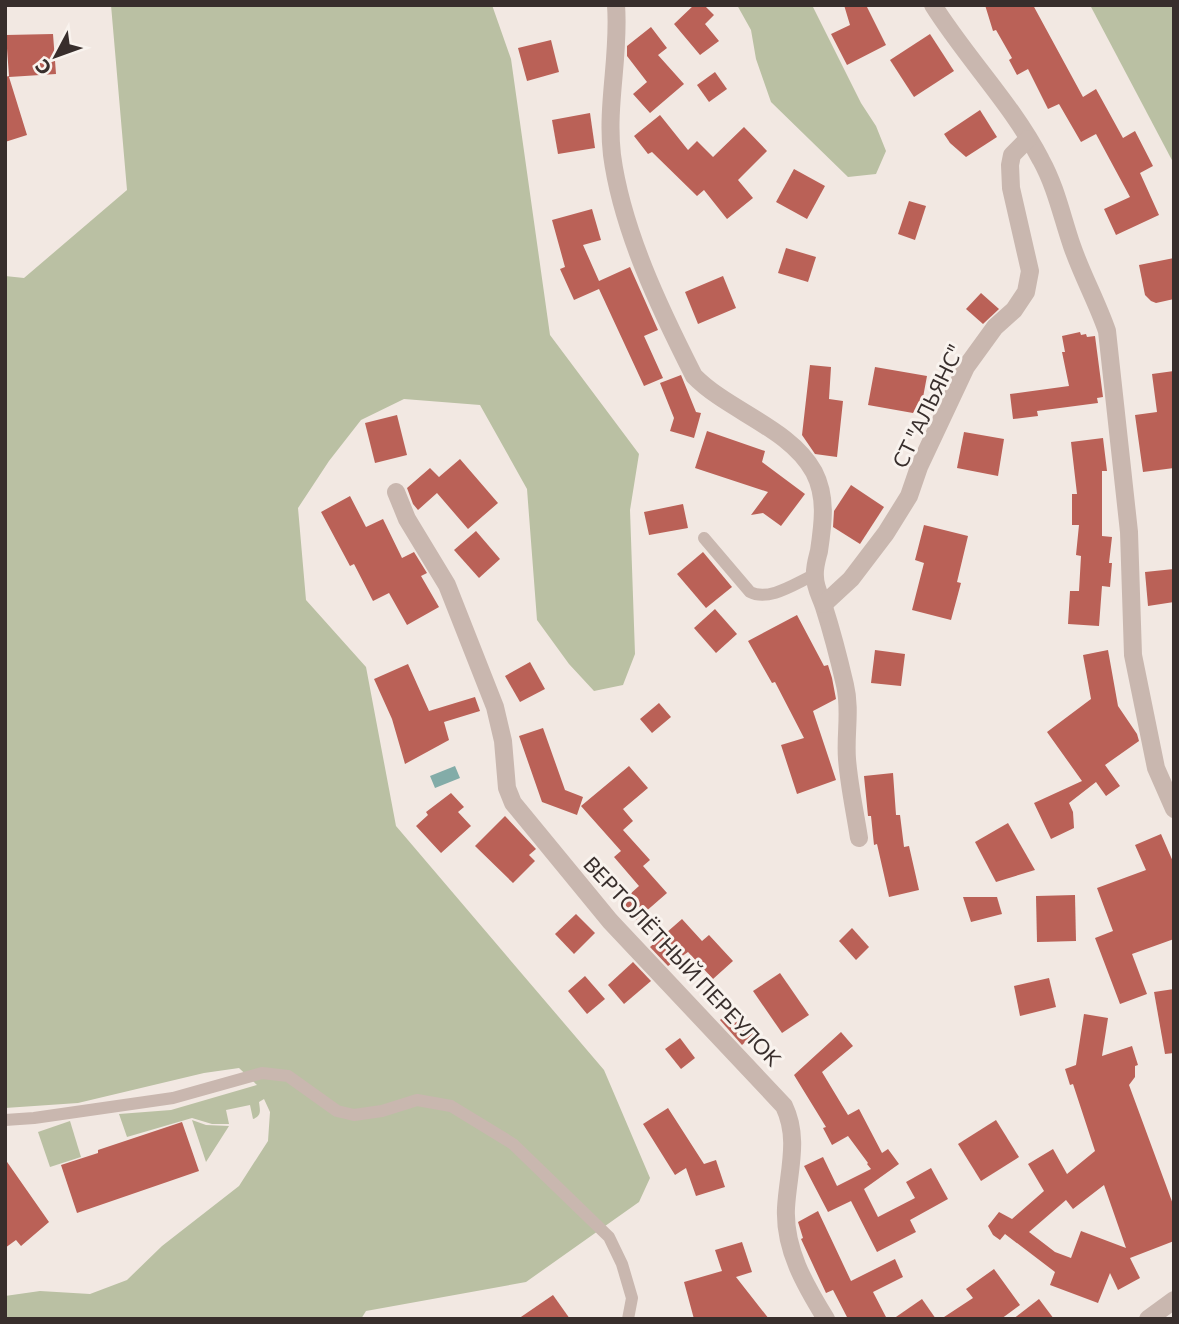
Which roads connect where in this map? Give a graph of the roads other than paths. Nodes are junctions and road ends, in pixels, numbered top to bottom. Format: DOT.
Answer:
graph roads {
  1 [pos="616,5"];
  2 [pos="933,5"];
  3 [pos="1028,139"];
  4 [pos="396,492"];
  5 [pos="704,538"];
  6 [pos="814,575"];
  7 [pos="824,604"];
  8 [pos="1174,808"];
  9 [pos="859,838"];
  10 [pos="5,1120"];
  11 [pos="1174,1300"];
  12 [pos="628,1319"];
  13 [pos="826,1319"];
  14 [pos="1148,1319"];
  1 -- 6 [label="street"];
  2 -- 3 [label="street"];
  3 -- 7 [label="street, СТ \"АЛЬЯНС\""];
  3 -- 8 [label="street"];
  4 -- 13 [label="street, ВЕРТОЛЁТНЫЙ ПЕРЕУЛОК"];
  5 -- 6 [label="lane"];
  6 -- 7 [label="street"];
  7 -- 9 [label="street"];
  10 -- 12 [label="lane"];
  11 -- 14 [label="street"];
}
